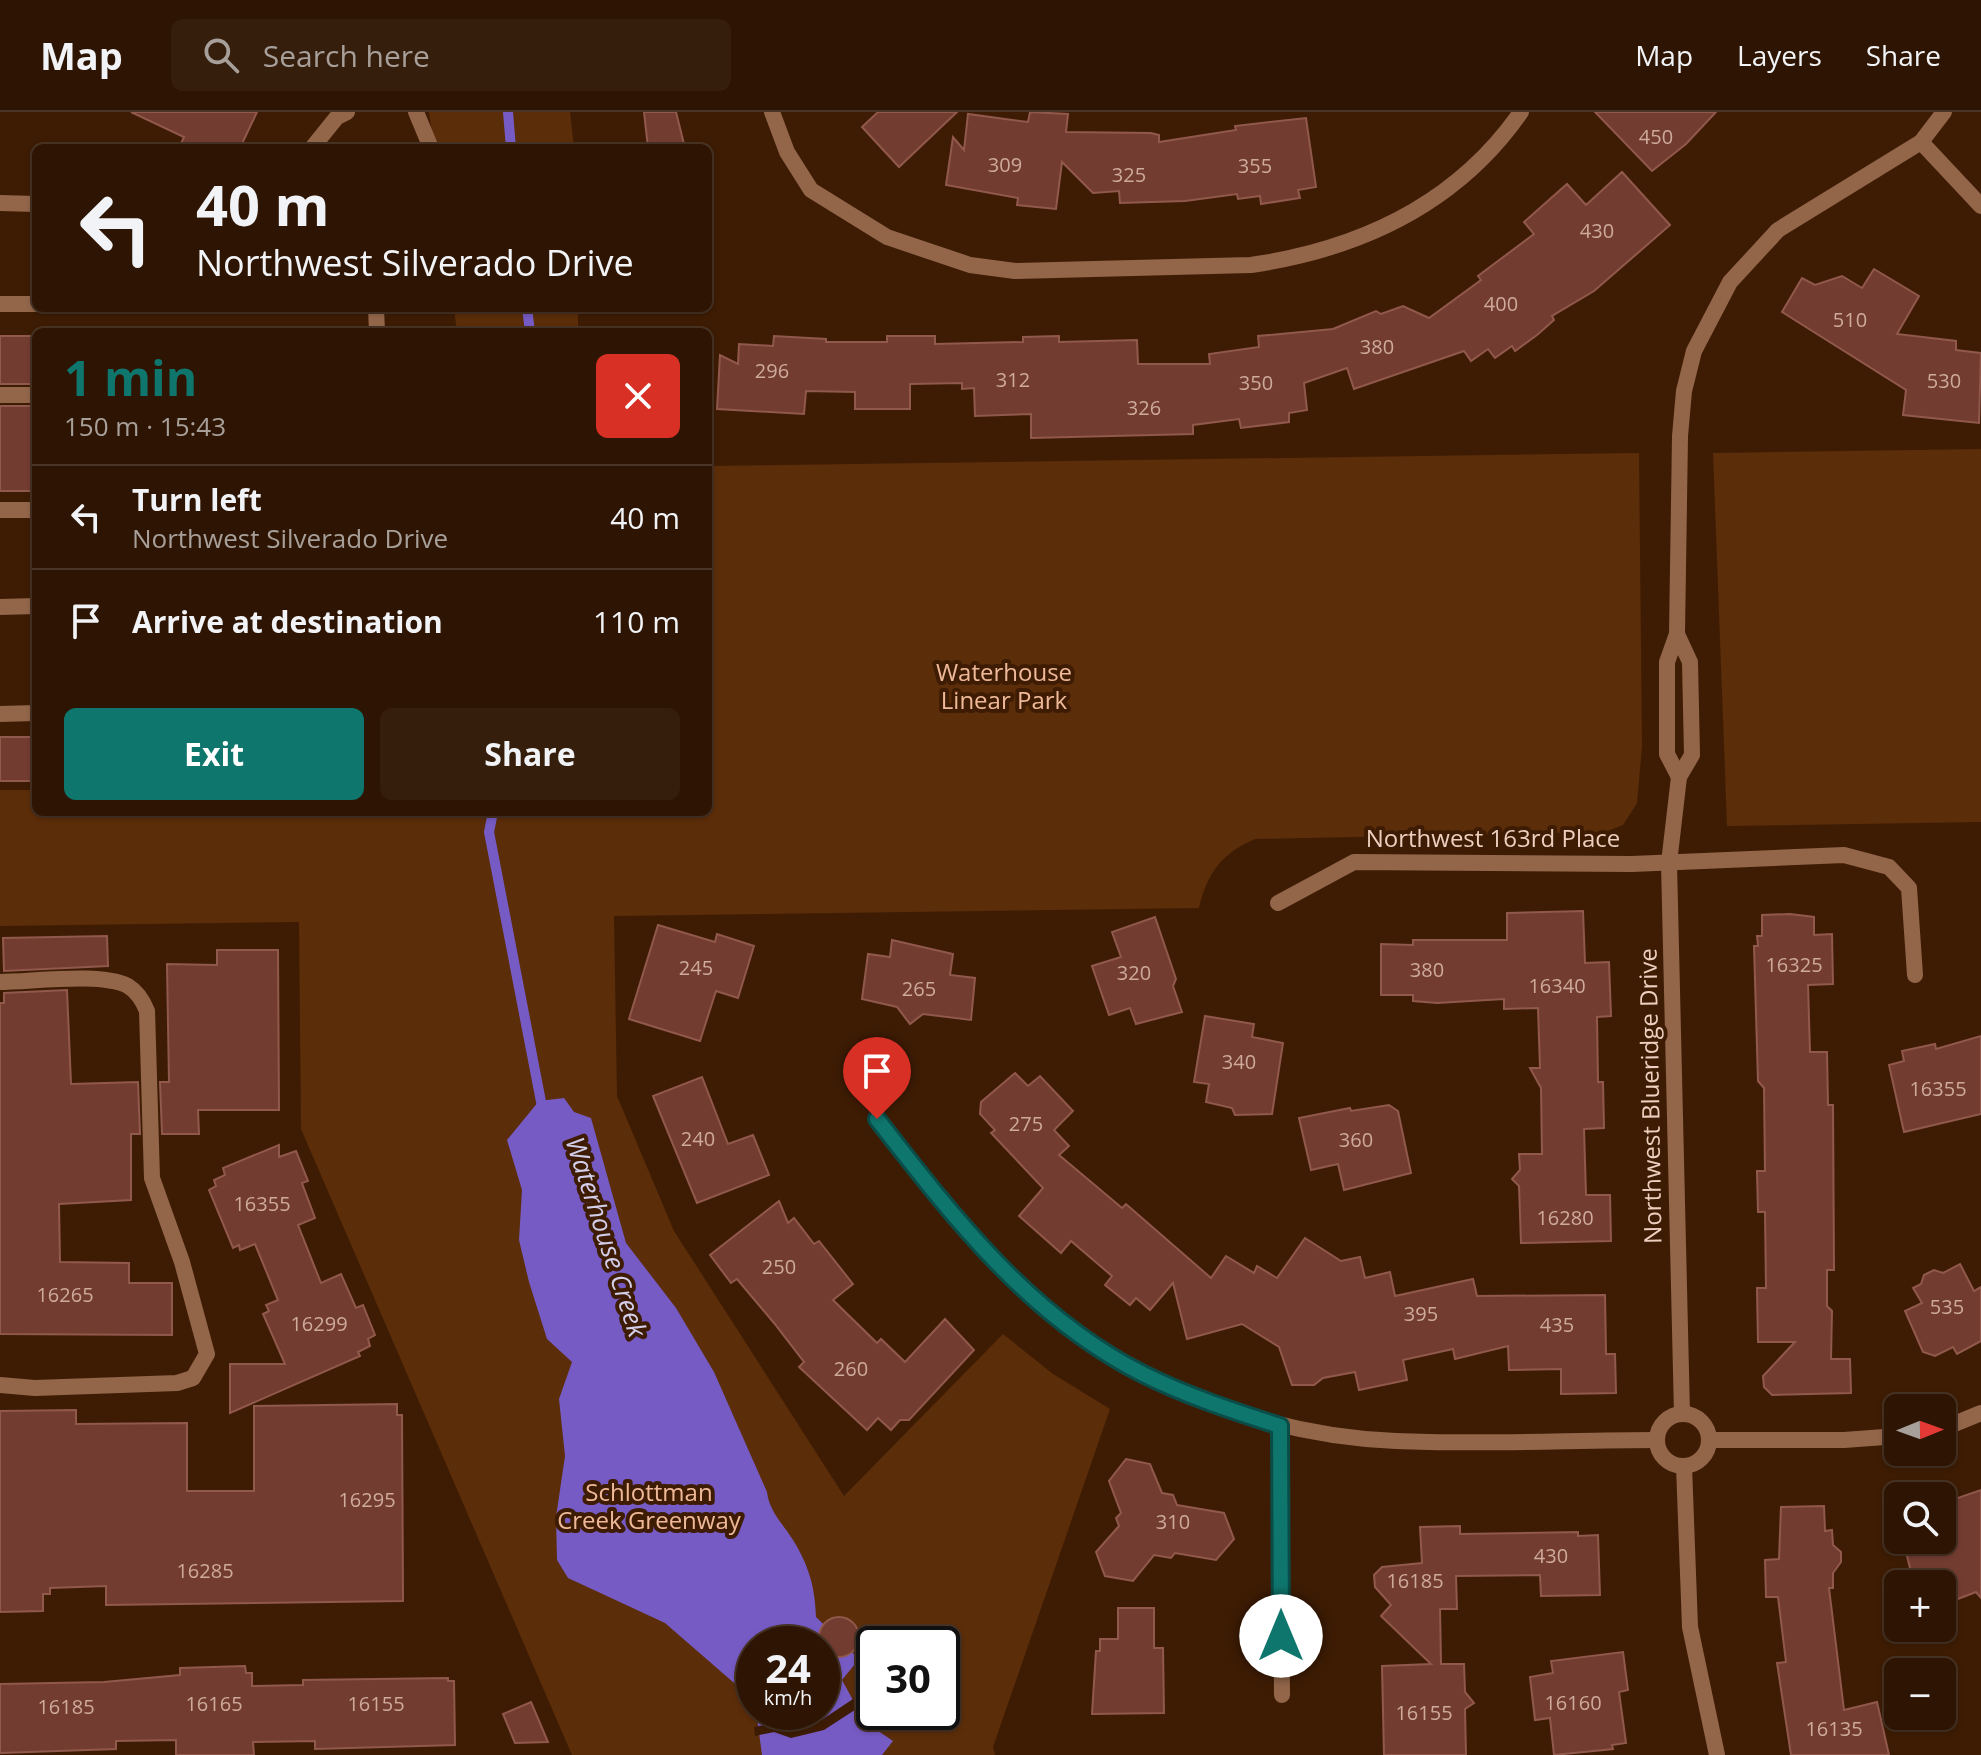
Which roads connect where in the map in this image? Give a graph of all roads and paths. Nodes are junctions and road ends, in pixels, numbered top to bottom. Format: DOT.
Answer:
graph roads {
  1 [pos="347,112"];
  2 [pos="416,112"];
  3 [pos="772,112"];
  4 [pos="1521,112"];
  5 [pos="1944,112"];
  6 [pos="1921,142"];
  7 [pos="315,144"];
  8 [pos="429,144"];
  9 [pos="0,203"];
  10 [pos="32,204"];
  11 [pos="1981,206"];
  12 [pos="0,304"];
  13 [pos="32,304"];
  14 [pos="0,395"];
  15 [pos="32,395"];
  16 [pos="0,510"];
  17 [pos="32,510"];
  18 [pos="32,606"];
  19 [pos="0,607"];
  20 [pos="1677,634"];
  21 [pos="32,713"];
  22 [pos="0,714"];
  23 [pos="1679,777"];
  24 [pos="1669,863"];
  25 [pos="1278,903"];
  26 [pos="1915,975"];
  27 [pos="0,982"];
  28 [pos="877,1119"];
  29 [pos="0,1385"];
  30 [pos="1981,1413"];
  31 [pos="1682,1414"];
  32 [pos="1956,1423"];
  33 [pos="1280,1426"];
  34 [pos="1884,1437"];
  35 [pos="1657,1440"];
  36 [pos="1709,1440"];
  37 [pos="1684,1466"];
  38 [pos="1282,1695"];
  39 [pos="1717,1755"];
  1 -- 7 [label="street"];
  2 -- 8 [label="street"];
  3 -- 4 [label="street"];
  5 -- 6 [label="street, Northwest Blueridge Drive"];
  6 -- 11 [label="street"];
  6 -- 20 [label="street, Northwest Blueridge Drive"];
  9 -- 10 [label="street"];
  12 -- 13 [label="street"];
  14 -- 15 [label="street"];
  16 -- 17 [label="street"];
  18 -- 19 [label="street"];
  20 -- 23 [label="street, Northwest Blueridge Drive"];
  20 -- 23 [label="street, Northwest Blueridge Drive"];
  21 -- 22 [label="street"];
  23 -- 24 [label="street, Northwest Blueridge Drive"];
  24 -- 25 [label="street, Northwest 163rd Place"];
  24 -- 26 [label="street, Northwest 163rd Place"];
  24 -- 31 [label="street, Northwest Blueridge Drive"];
  27 -- 29 [label="street"];
  28 -- 33 [label="street"];
  30 -- 32 [label="street"];
  31 -- 35 [label="street"];
  31 -- 36 [label="street"];
  33 -- 35 [label="street"];
  33 -- 38 [label="street"];
  34 -- 36 [label="street"];
  35 -- 37 [label="street"];
  36 -- 37 [label="street"];
  37 -- 39 [label="street"];
}
